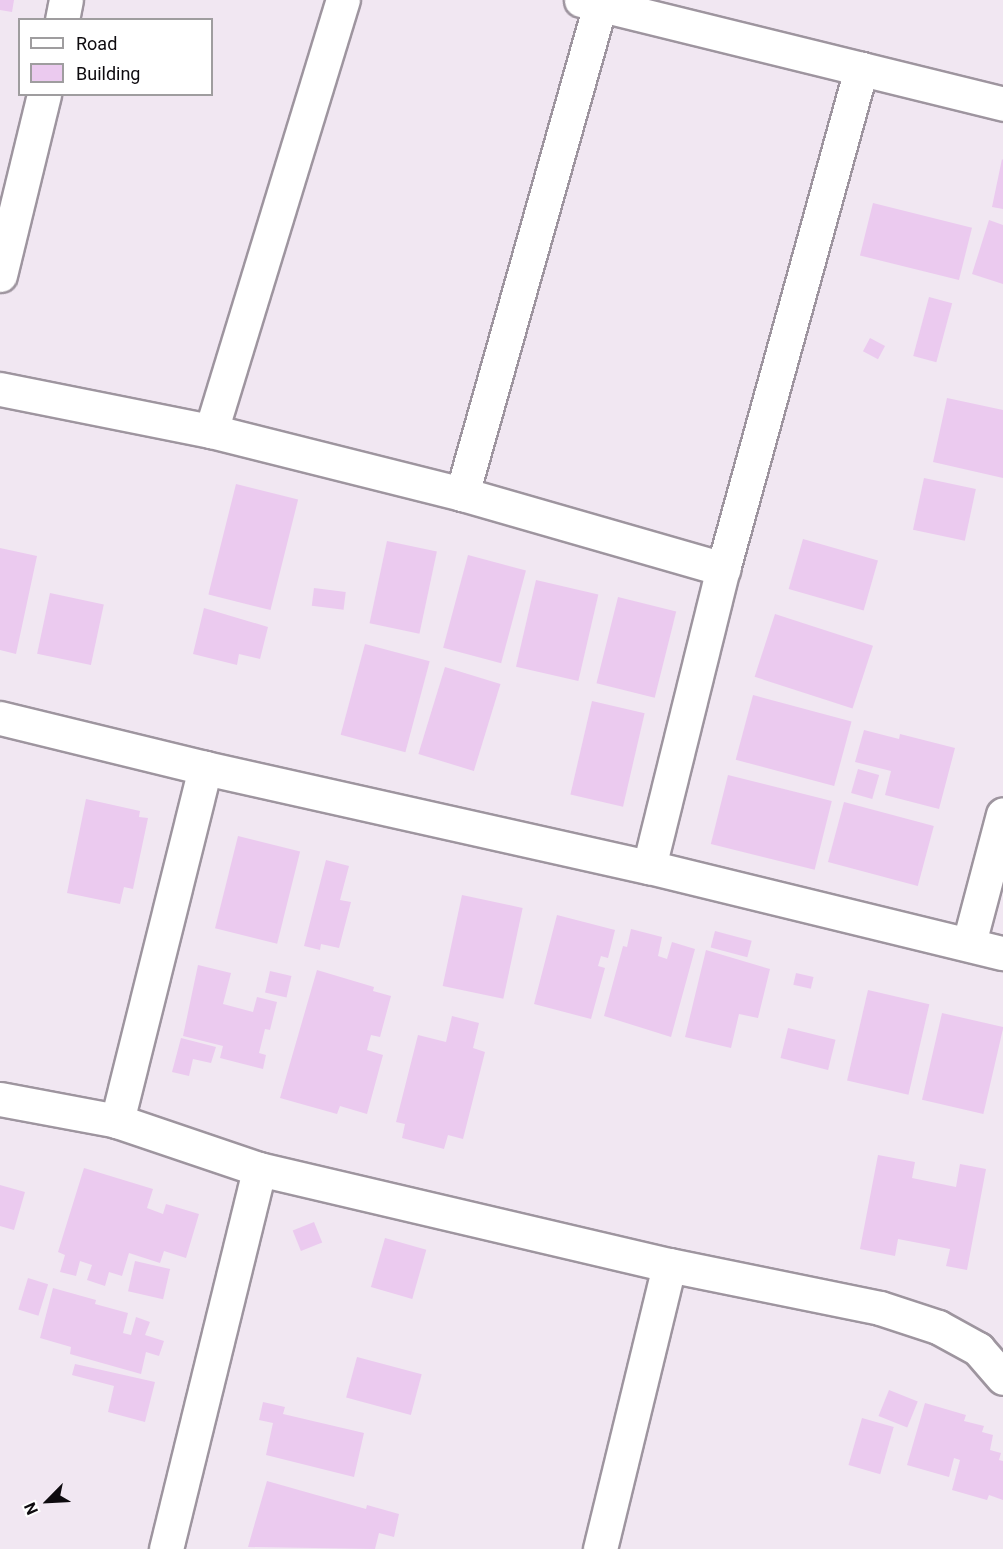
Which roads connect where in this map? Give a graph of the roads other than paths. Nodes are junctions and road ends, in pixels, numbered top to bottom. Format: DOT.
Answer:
graph roads {
  1 [pos="66,0"];
  2 [pos="343,0"];
  3 [pos="591,2"];
  4 [pos="62,18"];
  5 [pos="861,69"];
  6 [pos="44,96"];
  7 [pos="1003,104"];
  8 [pos="0,276"];
  9 [pos="0,389"];
  10 [pos="212,430"];
  11 [pos="462,494"];
  12 [pos="723,569"];
  13 [pos="0,718"];
  14 [pos="205,768"];
  15 [pos="1003,814"];
  16 [pos="650,867"];
  17 [pos="969,943"];
  18 [pos="1003,953"];
  19 [pos="0,1099"];
  20 [pos="117,1121"];
  21 [pos="259,1169"];
  22 [pos="669,1265"];
  23 [pos="1003,1378"];
  24 [pos="166,1549"];
  25 [pos="600,1549"];
  1 -- 4 [label="street"];
  2 -- 10 [label="street"];
  3 -- 5 [label="street"];
  3 -- 11 [label="street"];
  5 -- 7 [label="street"];
  5 -- 12 [label="street"];
  6 -- 8 [label="street"];
  9 -- 10 [label="street"];
  10 -- 11 [label="street"];
  11 -- 12 [label="street"];
  12 -- 16 [label="street"];
  13 -- 14 [label="street"];
  14 -- 16 [label="street"];
  14 -- 20 [label="street"];
  15 -- 17 [label="street"];
  16 -- 17 [label="street"];
  17 -- 18 [label="street"];
  19 -- 20 [label="street"];
  20 -- 21 [label="street"];
  21 -- 22 [label="street"];
  21 -- 24 [label="street"];
  22 -- 23 [label="street"];
  22 -- 25 [label="street"];
}
